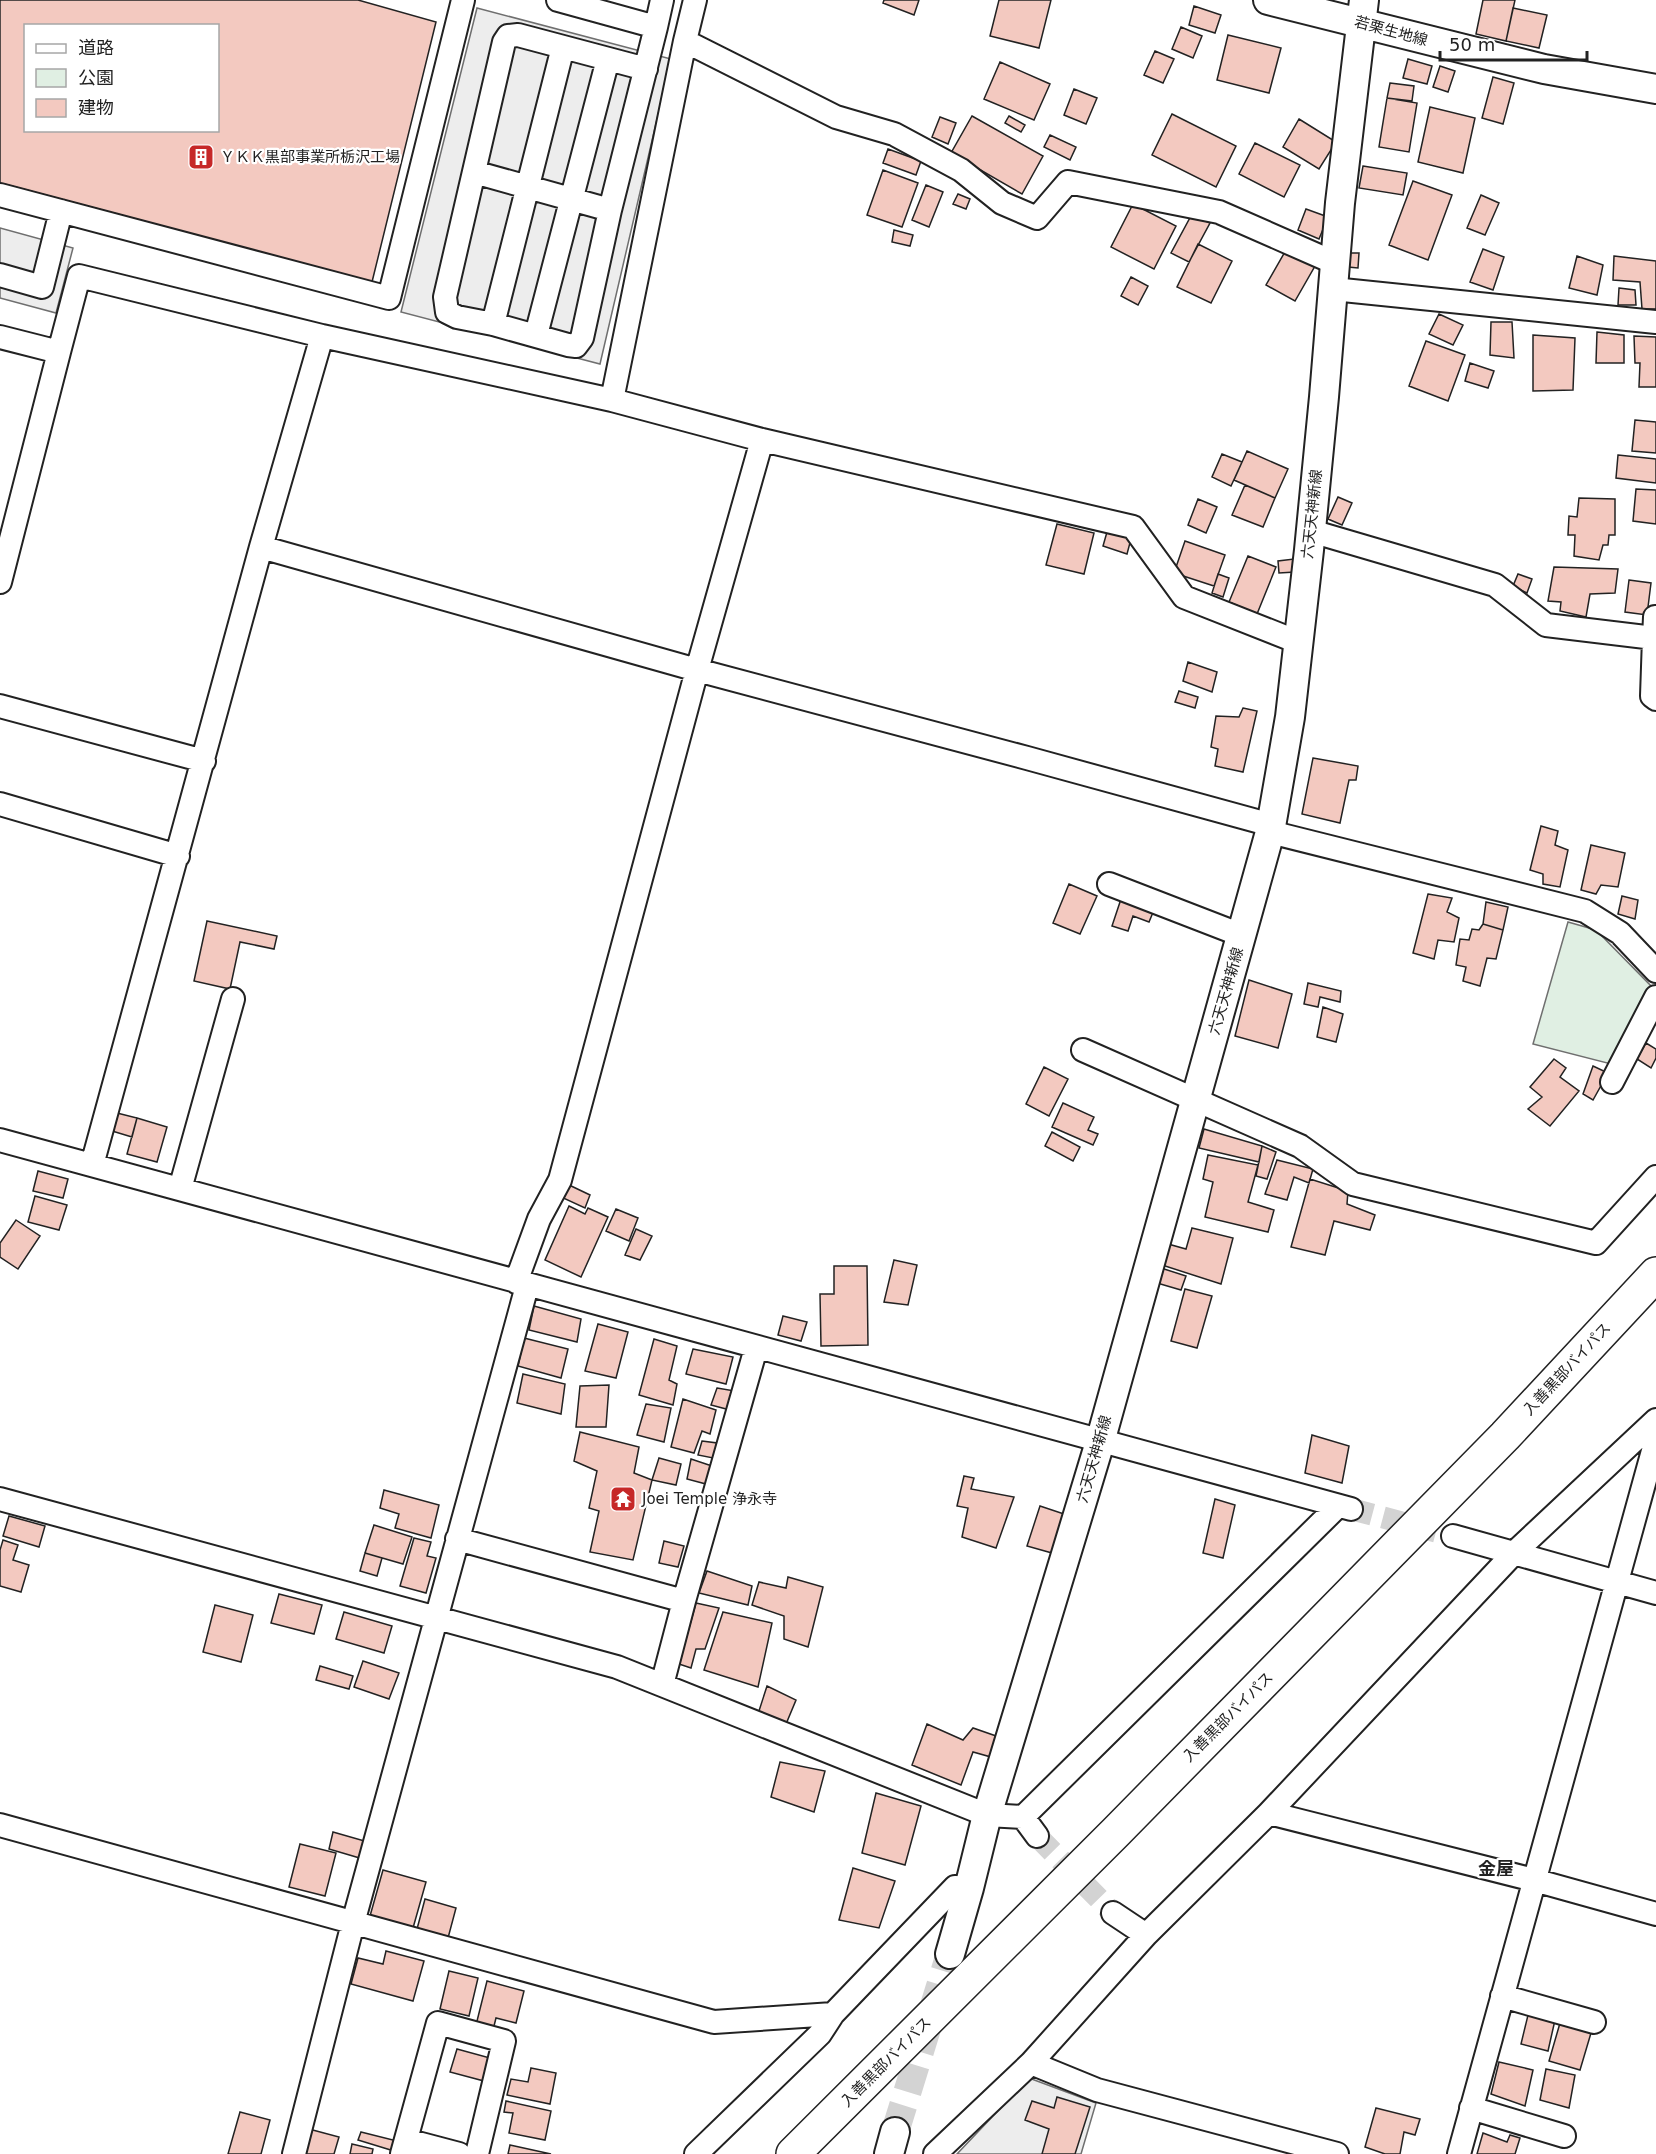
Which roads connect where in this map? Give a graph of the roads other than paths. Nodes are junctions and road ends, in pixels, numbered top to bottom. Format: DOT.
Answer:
graph roads {
  1 [pos="463,0"];
  2 [pos="558,0"];
  3 [pos="662,0"];
  4 [pos="695,0"];
  5 [pos="1268,0"];
  6 [pos="595,5"];
  7 [pos="1362,12"];
  8 [pos="656,27"];
  9 [pos="685,41"];
  10 [pos="563,47"];
  11 [pos="608,59"];
  12 [pos="646,69"];
  13 [pos="1656,89"];
  14 [pos="474,172"];
  15 [pos="528,188"];
  16 [pos="0,195"];
  17 [pos="571,200"];
  18 [pos="610,210"];
  19 [pos="61,211"];
  20 [pos="0,275"];
  21 [pos="1334,276"];
  22 [pos="1656,322"];
  23 [pos="493,324"];
  24 [pos="536,335"];
  25 [pos="322,336"];
  26 [pos="0,337"];
  27 [pos="59,352"];
  28 [pos="612,400"];
  29 [pos="762,440"];
  30 [pos="1311,531"];
  31 [pos="261,547"];
  32 [pos="0,582"];
  33 [pos="1656,612"];
  34 [pos="1655,624"];
  35 [pos="1298,642"];
  36 [pos="697,670"];
  37 [pos="1656,699"];
  38 [pos="0,706"];
  39 [pos="204,761"];
  40 [pos="0,804"];
  41 [pos="1271,828"];
  42 [pos="178,856"];
  43 [pos="1109,884"];
  44 [pos="1241,935"];
  45 [pos="1656,971"];
  46 [pos="1656,998"];
  47 [pos="233,999"];
  48 [pos="1083,1050"];
  49 [pos="1612,1082"];
  50 [pos="1195,1100"];
  51 [pos="0,1140"];
  52 [pos="92,1165"];
  53 [pos="1656,1177"];
  54 [pos="180,1189"];
  55 [pos="1656,1274"];
  56 [pos="522,1284"];
  57 [pos="756,1348"];
  58 [pos="1656,1420"];
  59 [pos="1656,1440"];
  60 [pos="1100,1442"];
  61 [pos="0,1499"];
  62 [pos="1453,1536"];
  63 [pos="457,1539"];
  64 [pos="1514,1553"];
  65 [pos="1616,1582"];
  66 [pos="1656,1593"];
  67 [pos="684,1600"];
  68 [pos="435,1617"];
  69 [pos="662,1685"];
  70 [pos="1269,1813"];
  71 [pos="987,1815"];
  72 [pos="1023,1817"];
  73 [pos="0,1825"];
  74 [pos="1037,1836"];
  75 [pos="1534,1880"];
  76 [pos="969,1888"];
  77 [pos="1113,1913"];
  78 [pos="1656,1914"];
  79 [pos="353,1923"];
  80 [pos="1146,1935"];
  81 [pos="950,1954"];
  82 [pos="1502,1996"];
  83 [pos="833,2014"];
  84 [pos="1594,2022"];
  85 [pos="1031,2063"];
  86 [pos="1471,2109"];
  87 [pos="1564,2136"];
  88 [pos="404,2147"];
  89 [pos="294,2154"];
  90 [pos="459,2154"];
  91 [pos="477,2154"];
  92 [pos="696,2154"];
  93 [pos="793,2154"];
  94 [pos="935,2154"];
  95 [pos="1337,2154"];
  96 [pos="1459,2154"];
  1 -- 19 [label="street"];
  2 -- 6 [label="street"];
  3 -- 8 [label="street"];
  4 -- 9 [label="street"];
  5 -- 7 [label="main road, 若栗生地線"];
  6 -- 8 [label="street"];
  7 -- 13 [label="main road, 若栗生地線"];
  7 -- 21 [label="main road, 六天天神新線"];
  8 -- 12 [label="street"];
  9 -- 21 [label="street"];
  9 -- 28 [label="street"];
  10 -- 11 [label="street"];
  10 -- 14 [label="street"];
  10 -- 15 [label="street"];
  11 -- 12 [label="street"];
  11 -- 17 [label="street"];
  12 -- 18 [label="street"];
  14 -- 15 [label="street"];
  14 -- 23 [label="street"];
  15 -- 17 [label="street"];
  15 -- 23 [label="street"];
  16 -- 19 [label="street"];
  17 -- 18 [label="street"];
  17 -- 24 [label="street"];
  18 -- 24 [label="street"];
  19 -- 20 [label="street"];
  21 -- 22 [label="street"];
  21 -- 30 [label="main road, 六天天神新線"];
  23 -- 24 [label="street"];
  25 -- 27 [label="street"];
  25 -- 28 [label="street"];
  25 -- 31 [label="street"];
  26 -- 27 [label="street"];
  27 -- 32 [label="street"];
  28 -- 29 [label="street"];
  29 -- 35 [label="street"];
  29 -- 36 [label="street"];
  30 -- 34 [label="street"];
  30 -- 35 [label="main road, 六天天神新線"];
  31 -- 36 [label="street"];
  31 -- 39 [label="street"];
  33 -- 34 [label="street"];
  34 -- 37 [label="street"];
  35 -- 41 [label="main road, 六天天神新線"];
  36 -- 41 [label="street"];
  36 -- 56 [label="street"];
  38 -- 39 [label="street"];
  39 -- 42 [label="street"];
  40 -- 42 [label="street"];
  41 -- 44 [label="main road, 六天天神新線"];
  41 -- 45 [label="street"];
  42 -- 52 [label="street"];
  43 -- 44 [label="street"];
  44 -- 50 [label="main road, 六天天神新線"];
  46 -- 49 [label="street"];
  47 -- 54 [label="street"];
  48 -- 50 [label="street"];
  50 -- 53 [label="street"];
  50 -- 60 [label="main road, 六天天神新線"];
  51 -- 52 [label="street"];
  52 -- 54 [label="street"];
  54 -- 56 [label="street"];
  55 -- 93 [label="highway, 入善黒部バイパス"];
  56 -- 57 [label="street"];
  56 -- 63 [label="street"];
  57 -- 60 [label="street"];
  57 -- 67 [label="street"];
  58 -- 64 [label="street"];
  59 -- 65 [label="street"];
  60 -- 71 [label="main road, 六天天神新線"];
  60 -- 72 [label="street"];
  61 -- 68 [label="street"];
  62 -- 64 [label="street"];
  63 -- 67 [label="street"];
  63 -- 68 [label="street"];
  64 -- 65 [label="street"];
  64 -- 70 [label="street"];
  65 -- 66 [label="street"];
  65 -- 75 [label="street"];
  67 -- 69 [label="street"];
  68 -- 69 [label="street"];
  68 -- 79 [label="street"];
  69 -- 71 [label="street"];
  70 -- 75 [label="street"];
  70 -- 80 [label="street"];
  71 -- 72 [label="street"];
  71 -- 76 [label="main road, 六天天神新線"];
  72 -- 74 [label="street"];
  73 -- 79 [label="street"];
  75 -- 78 [label="street"];
  75 -- 82 [label="street"];
  76 -- 81 [label="main road, 六天天神新線"];
  76 -- 83 [label="street"];
  77 -- 80 [label="street"];
  79 -- 83 [label="street"];
  79 -- 89 [label="street"];
  80 -- 85 [label="street"];
  82 -- 84 [label="street"];
  82 -- 86 [label="street"];
  83 -- 92 [label="street"];
  85 -- 94 [label="street"];
  85 -- 95 [label="street"];
  86 -- 87 [label="street"];
  86 -- 96 [label="street"];
  88 -- 90 [label="street"];
  88 -- 91 [label="street"];
}
